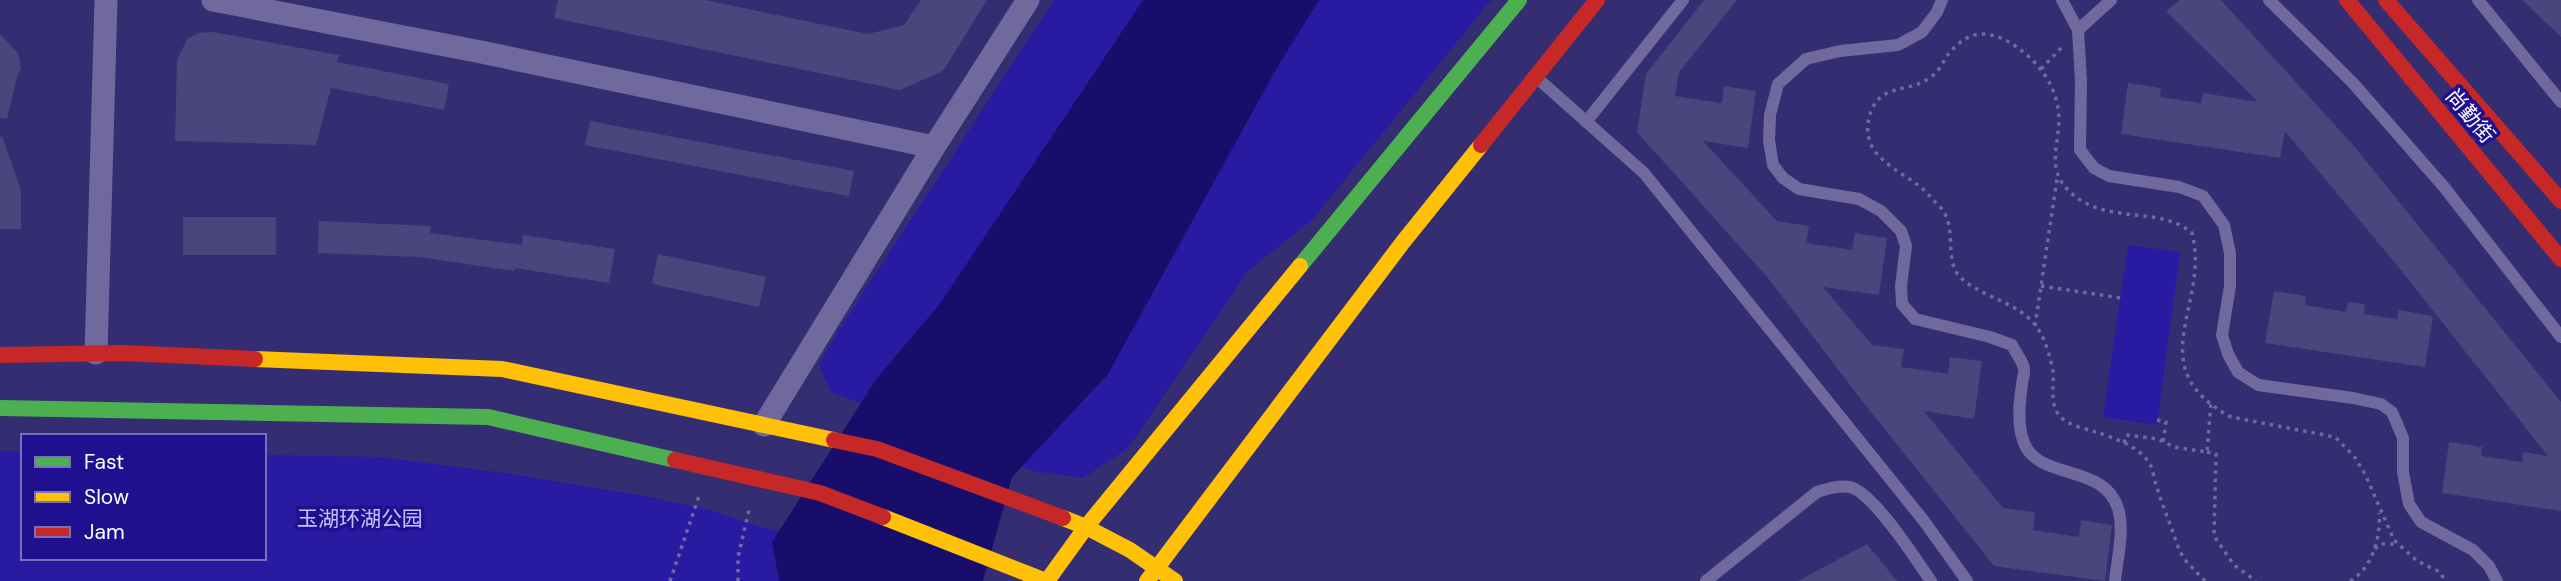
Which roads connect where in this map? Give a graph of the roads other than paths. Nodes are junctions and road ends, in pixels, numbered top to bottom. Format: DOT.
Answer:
graph roads {
  1 [pos="106,0"];
  2 [pos="213,0"];
  3 [pos="1028,0"];
  4 [pos="1519,0"];
  5 [pos="1597,0"];
  6 [pos="1684,0"];
  7 [pos="1942,0"];
  8 [pos="2062,0"];
  9 [pos="2110,0"];
  10 [pos="2269,0"];
  11 [pos="2347,0"];
  12 [pos="2478,0"];
  13 [pos="2399,5"];
  14 [pos="2078,30"];
  15 [pos="2374,32"];
  16 [pos="1536,77"];
  17 [pos="2561,102"];
  18 [pos="1586,122"];
  19 [pos="934,148"];
  20 [pos="2561,201"];
  21 [pos="2561,258"];
  22 [pos="2561,337"];
  23 [pos="96,354"];
  24 [pos="0,355"];
  25 [pos="0,408"];
  26 [pos="764,425"];
  27 [pos="1086,527"];
  28 [pos="1151,575"];
  29 [pos="1046,581"];
  30 [pos="1175,581"];
  31 [pos="1706,581"];
  32 [pos="1931,581"];
  33 [pos="1967,581"];
  34 [pos="2115,581"];
  35 [pos="2497,581"];
  1 -- 23 [label="street"];
  2 -- 19 [label="street"];
  3 -- 19 [label="street"];
  4 -- 27 [label="main road"];
  5 -- 16 [label="main road"];
  6 -- 18 [label="lane"];
  7 -- 34 [label="lane"];
  8 -- 14 [label="lane"];
  9 -- 14 [label="lane"];
  10 -- 22 [label="lane"];
  11 -- 15 [label="main road, 尚勤街"];
  12 -- 17 [label="lane"];
  13 -- 15 [label="street"];
  13 -- 20 [label="main road, 尚勤街"];
  14 -- 35 [label="lane"];
  15 -- 21 [label="main road, 尚勤街"];
  16 -- 18 [label="lane"];
  16 -- 28 [label="main road"];
  18 -- 33 [label="lane"];
  19 -- 26 [label="street"];
  23 -- 24 [label="main road"];
  23 -- 26 [label="main road"];
  25 -- 29 [label="main road"];
  26 -- 27 [label="main road"];
  27 -- 28 [label="main road"];
  27 -- 29 [label="main road"];
  28 -- 30 [label="main road"];
  31 -- 32 [label="lane"];
}
